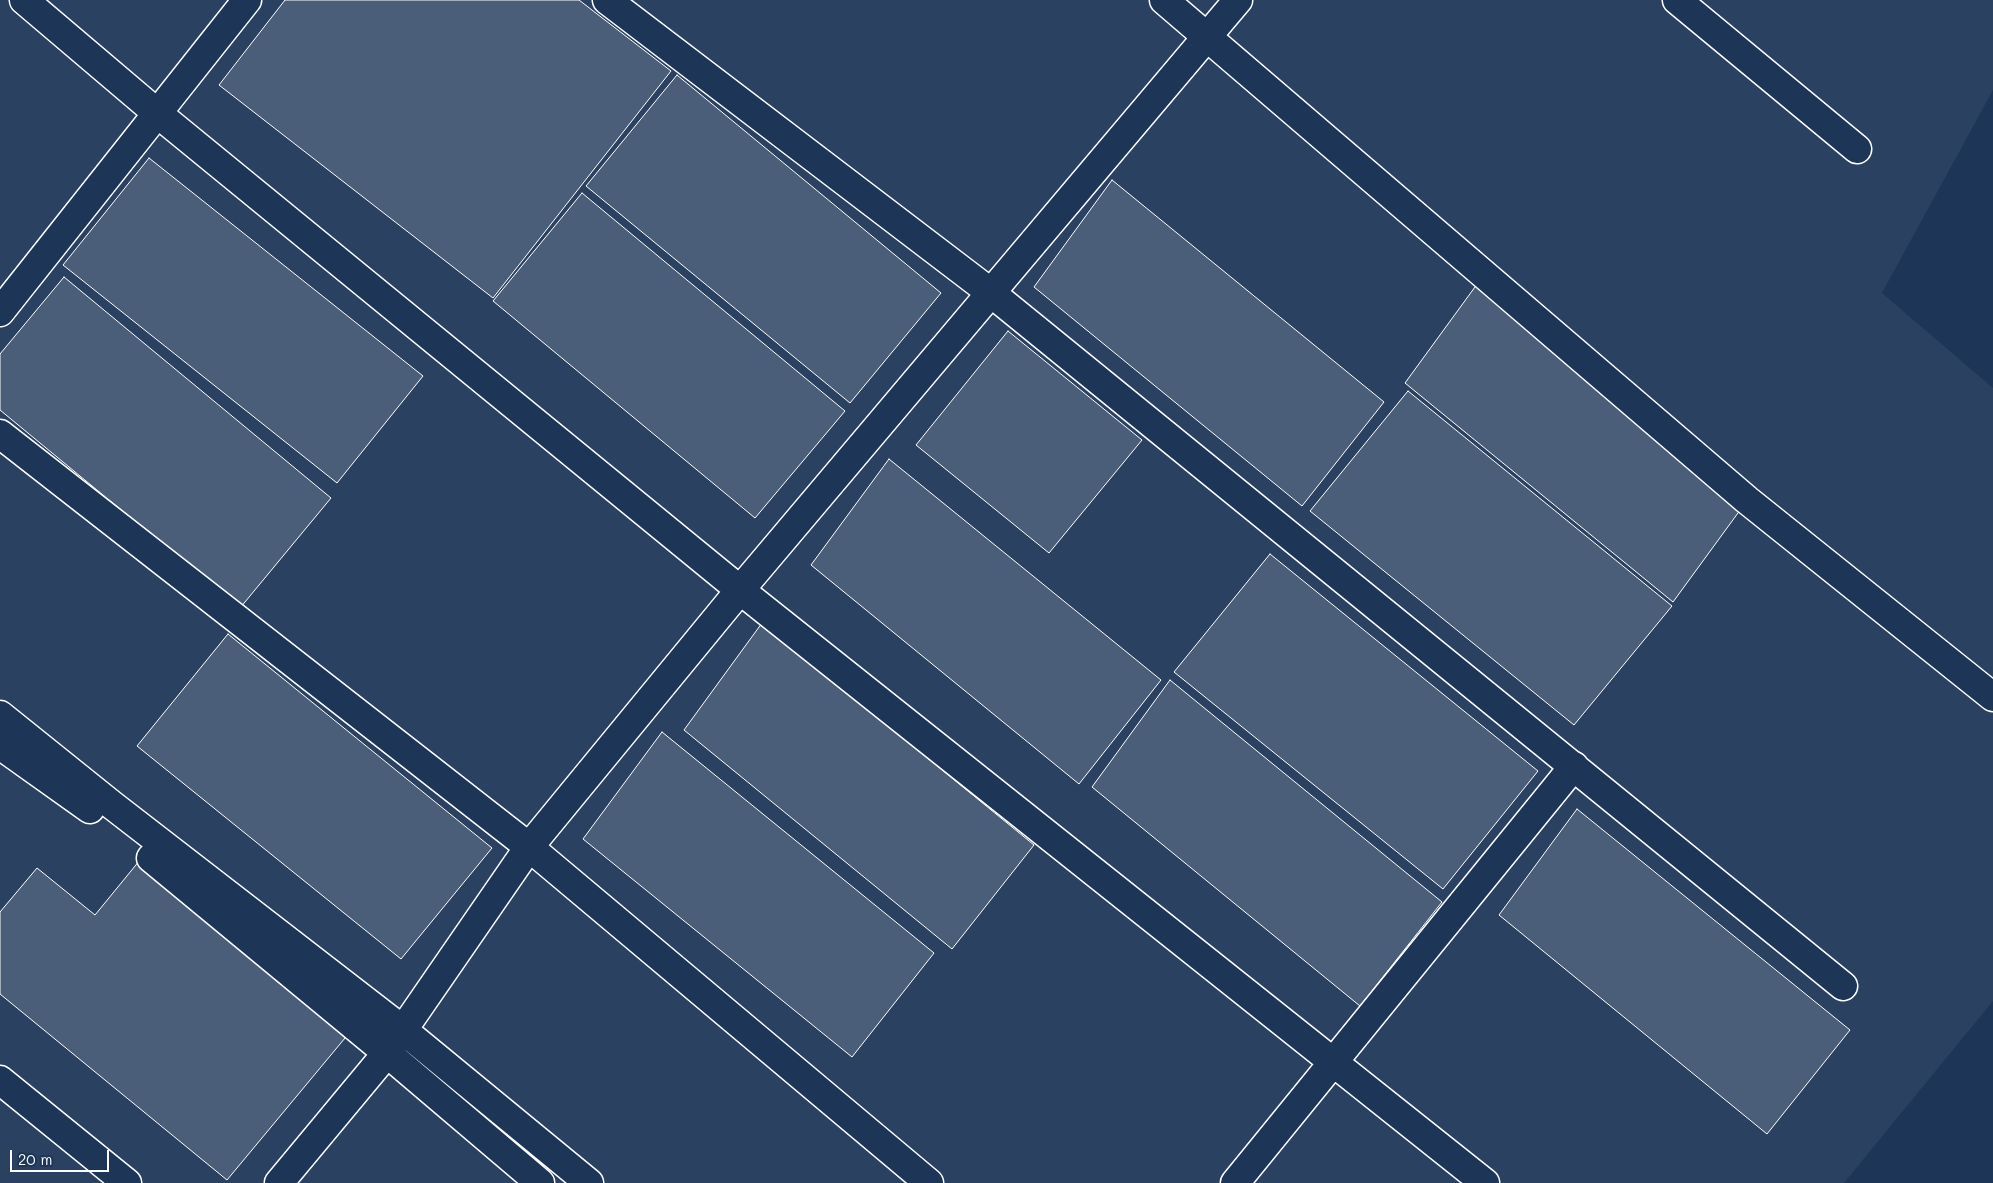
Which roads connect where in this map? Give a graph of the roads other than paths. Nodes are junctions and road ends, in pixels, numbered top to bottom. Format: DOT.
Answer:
graph roads {
  1 [pos="24,0"];
  2 [pos="246,0"];
  3 [pos="607,0"];
  4 [pos="1164,0"];
  5 [pos="1238,0"];
  6 [pos="1677,0"];
  7 [pos="1209,36"];
  8 [pos="157,113"];
  9 [pos="1856,149"];
  10 [pos="990,292"];
  11 [pos="0,312"];
  12 [pos="0,434"];
  13 [pos="740,590"];
  14 [pos="1993,697"];
  15 [pos="0,715"];
  16 [pos="0,745"];
  17 [pos="1574,766"];
  18 [pos="529,847"];
  19 [pos="1843,986"];
  20 [pos="403,1030"];
  21 [pos="388,1053"];
  22 [pos="1333,1061"];
  23 [pos="0,1080"];
  24 [pos="127,1183"];
  25 [pos="279,1183"];
  26 [pos="540,1183"];
  27 [pos="589,1183"];
  28 [pos="929,1183"];
  29 [pos="1235,1183"];
  30 [pos="1485,1183"];
  1 -- 8 [label="street"];
  2 -- 8 [label="street"];
  3 -- 10 [label="street"];
  4 -- 7 [label="street"];
  5 -- 7 [label="street"];
  6 -- 9 [label="street"];
  7 -- 10 [label="street"];
  7 -- 14 [label="street"];
  8 -- 11 [label="street"];
  8 -- 13 [label="street"];
  10 -- 13 [label="street"];
  10 -- 17 [label="street"];
  12 -- 18 [label="street"];
  13 -- 18 [label="street"];
  13 -- 22 [label="street"];
  15 -- 20 [label="street"];
  16 -- 21 [label="street"];
  17 -- 19 [label="street"];
  17 -- 22 [label="street"];
  18 -- 20 [label="street"];
  18 -- 28 [label="street"];
  20 -- 21 [label="street"];
  20 -- 27 [label="street"];
  21 -- 25 [label="street"];
  21 -- 26 [label="street"];
  22 -- 29 [label="street"];
  22 -- 30 [label="street"];
  23 -- 24 [label="street"];
}
